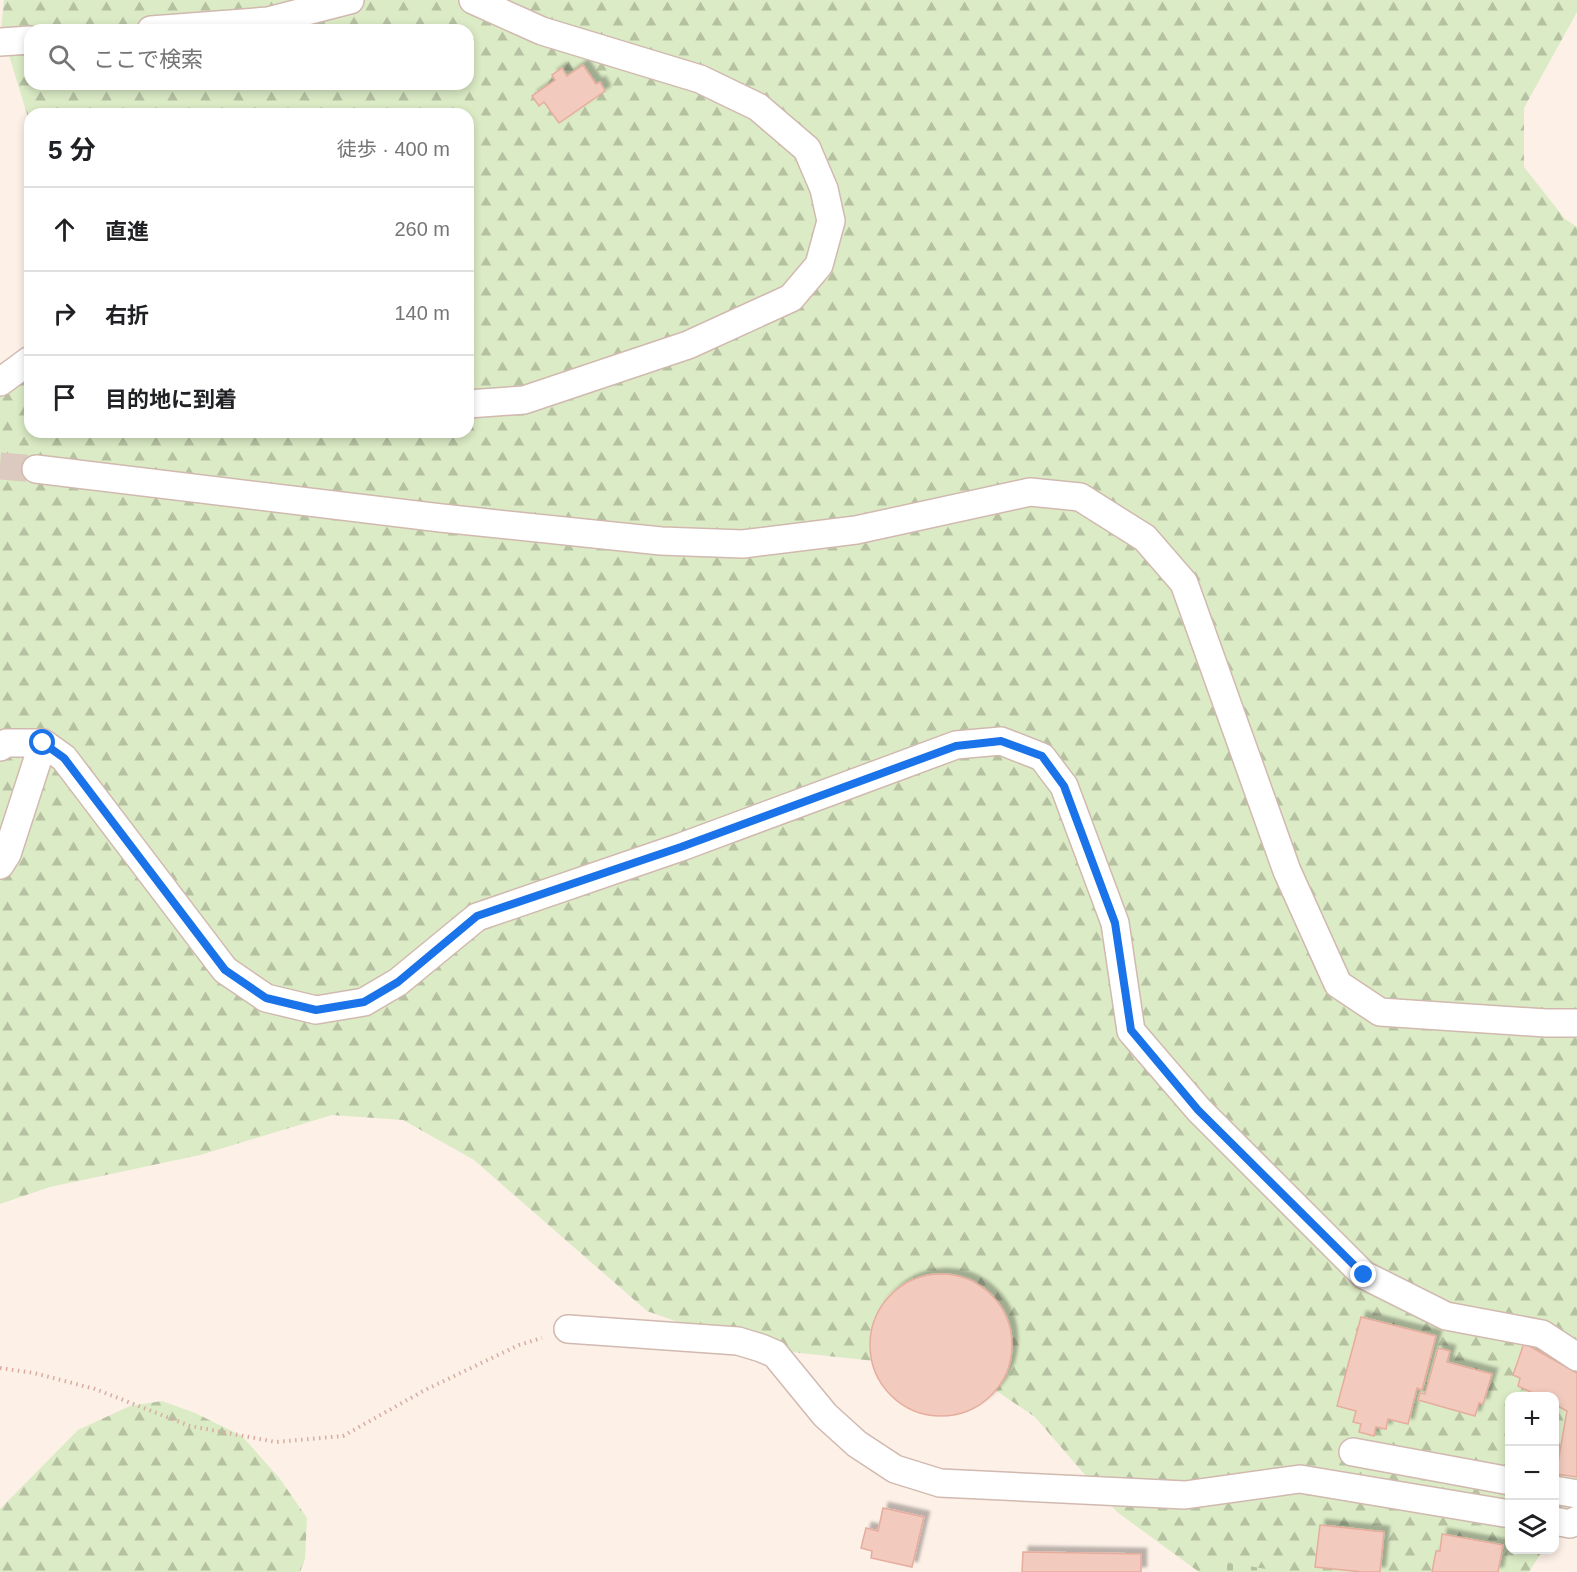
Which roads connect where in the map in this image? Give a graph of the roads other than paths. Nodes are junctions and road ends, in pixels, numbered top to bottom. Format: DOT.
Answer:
graph roads {
  1 [pos="350,0"];
  2 [pos="473,0"];
  3 [pos="229,24"];
  4 [pos="24,40"];
  5 [pos="0,42"];
  6 [pos="24,364"];
  7 [pos="0,382"];
  8 [pos="474,404"];
  9 [pos="36,469"];
  10 [pos="43,743"];
  11 [pos="0,747"];
  12 [pos="0,865"];
  13 [pos="1577,1023"];
  14 [pos="568,1329"];
  15 [pos="1577,1357"];
  16 [pos="1353,1452"];
  17 [pos="1505,1480"];
  18 [pos="1559,1491"];
  19 [pos="1577,1494"];
  20 [pos="1505,1513"];
  21 [pos="1577,1520"];
  22 [pos="1559,1522"];
  1 -- 3 [label="street"];
  2 -- 8 [label="street"];
  4 -- 5 [label="street"];
  6 -- 7 [label="street"];
  9 -- 13 [label="street"];
  10 -- 11 [label="street"];
  10 -- 12 [label="street"];
  10 -- 15 [label="street"];
  14 -- 20 [label="street"];
  16 -- 17 [label="street"];
  18 -- 19 [label="street"];
  21 -- 22 [label="street"];
}
